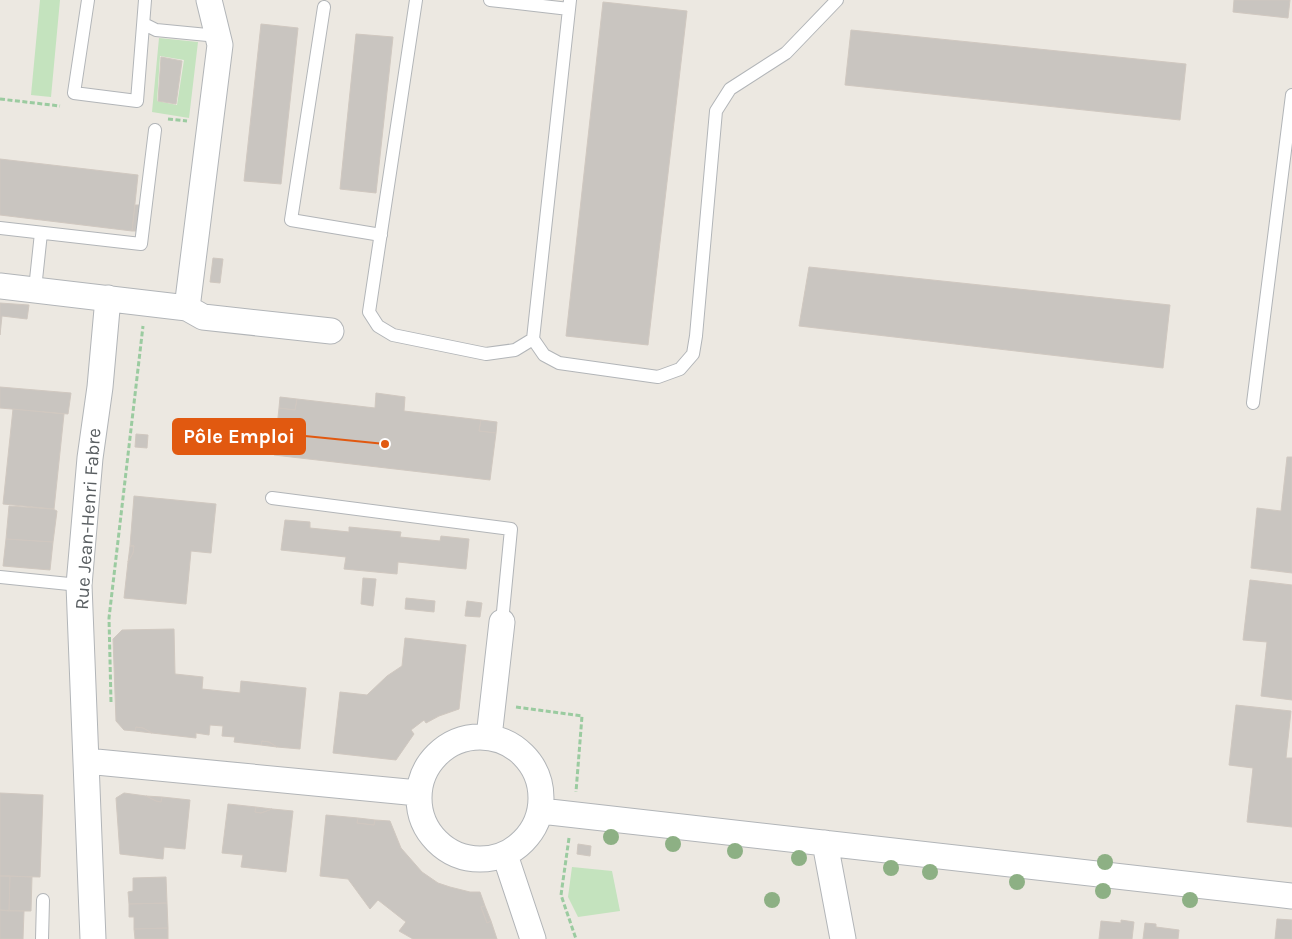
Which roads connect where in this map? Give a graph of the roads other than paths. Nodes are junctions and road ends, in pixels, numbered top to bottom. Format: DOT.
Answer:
graph roads {
  1 [pos="88,0"];
  2 [pos="145,0"];
  3 [pos="209,0"];
  4 [pos="416,0"];
  5 [pos="490,0"];
  6 [pos="837,0"];
  7 [pos="570,5"];
  8 [pos="324,7"];
  9 [pos="144,24"];
  10 [pos="218,36"];
  11 [pos="1292,95"];
  12 [pos="155,130"];
  13 [pos="0,228"];
  14 [pos="41,233"];
  15 [pos="381,235"];
  16 [pos="0,286"];
  17 [pos="35,289"];
  18 [pos="108,298"];
  19 [pos="186,308"];
  20 [pos="331,331"];
  21 [pos="533,339"];
  22 [pos="1252,403"];
  23 [pos="272,498"];
  24 [pos="0,578"];
  25 [pos="79,585"];
  26 [pos="502,622"];
  27 [pos="489,737"];
  28 [pos="86,761"];
  29 [pos="418,793"];
  30 [pos="541,811"];
  31 [pos="825,843"];
  32 [pos="504,855"];
  33 [pos="1292,896"];
  34 [pos="43,900"];
  35 [pos="42,939"];
  36 [pos="93,939"];
  37 [pos="533,939"];
  38 [pos="843,939"];
  1 -- 9 [label="lane"];
  2 -- 9 [label="lane"];
  3 -- 10 [label="street"];
  4 -- 15 [label="lane"];
  5 -- 7 [label="lane"];
  6 -- 21 [label="lane"];
  7 -- 21 [label="lane"];
  8 -- 15 [label="lane"];
  9 -- 10 [label="lane"];
  10 -- 19 [label="street"];
  11 -- 22 [label="lane"];
  12 -- 14 [label="lane"];
  13 -- 14 [label="lane"];
  14 -- 17 [label="lane"];
  15 -- 21 [label="lane"];
  16 -- 17 [label="street"];
  17 -- 18 [label="street"];
  18 -- 19 [label="street"];
  18 -- 25 [label="street, Rue Jean-Henri Fabre"];
  19 -- 20 [label="street"];
  23 -- 26 [label="lane"];
  24 -- 25 [label="lane"];
  25 -- 28 [label="street, Rue Jean-Henri Fabre"];
  26 -- 27 [label="street"];
  27 -- 29 [label="street"];
  27 -- 30 [label="street"];
  28 -- 29 [label="street"];
  28 -- 36 [label="street, Rue Jean-Henri Fabre"];
  29 -- 32 [label="street"];
  30 -- 31 [label="street"];
  30 -- 32 [label="street"];
  31 -- 33 [label="street"];
  31 -- 38 [label="street"];
  32 -- 37 [label="street"];
  34 -- 35 [label="lane"];
}
